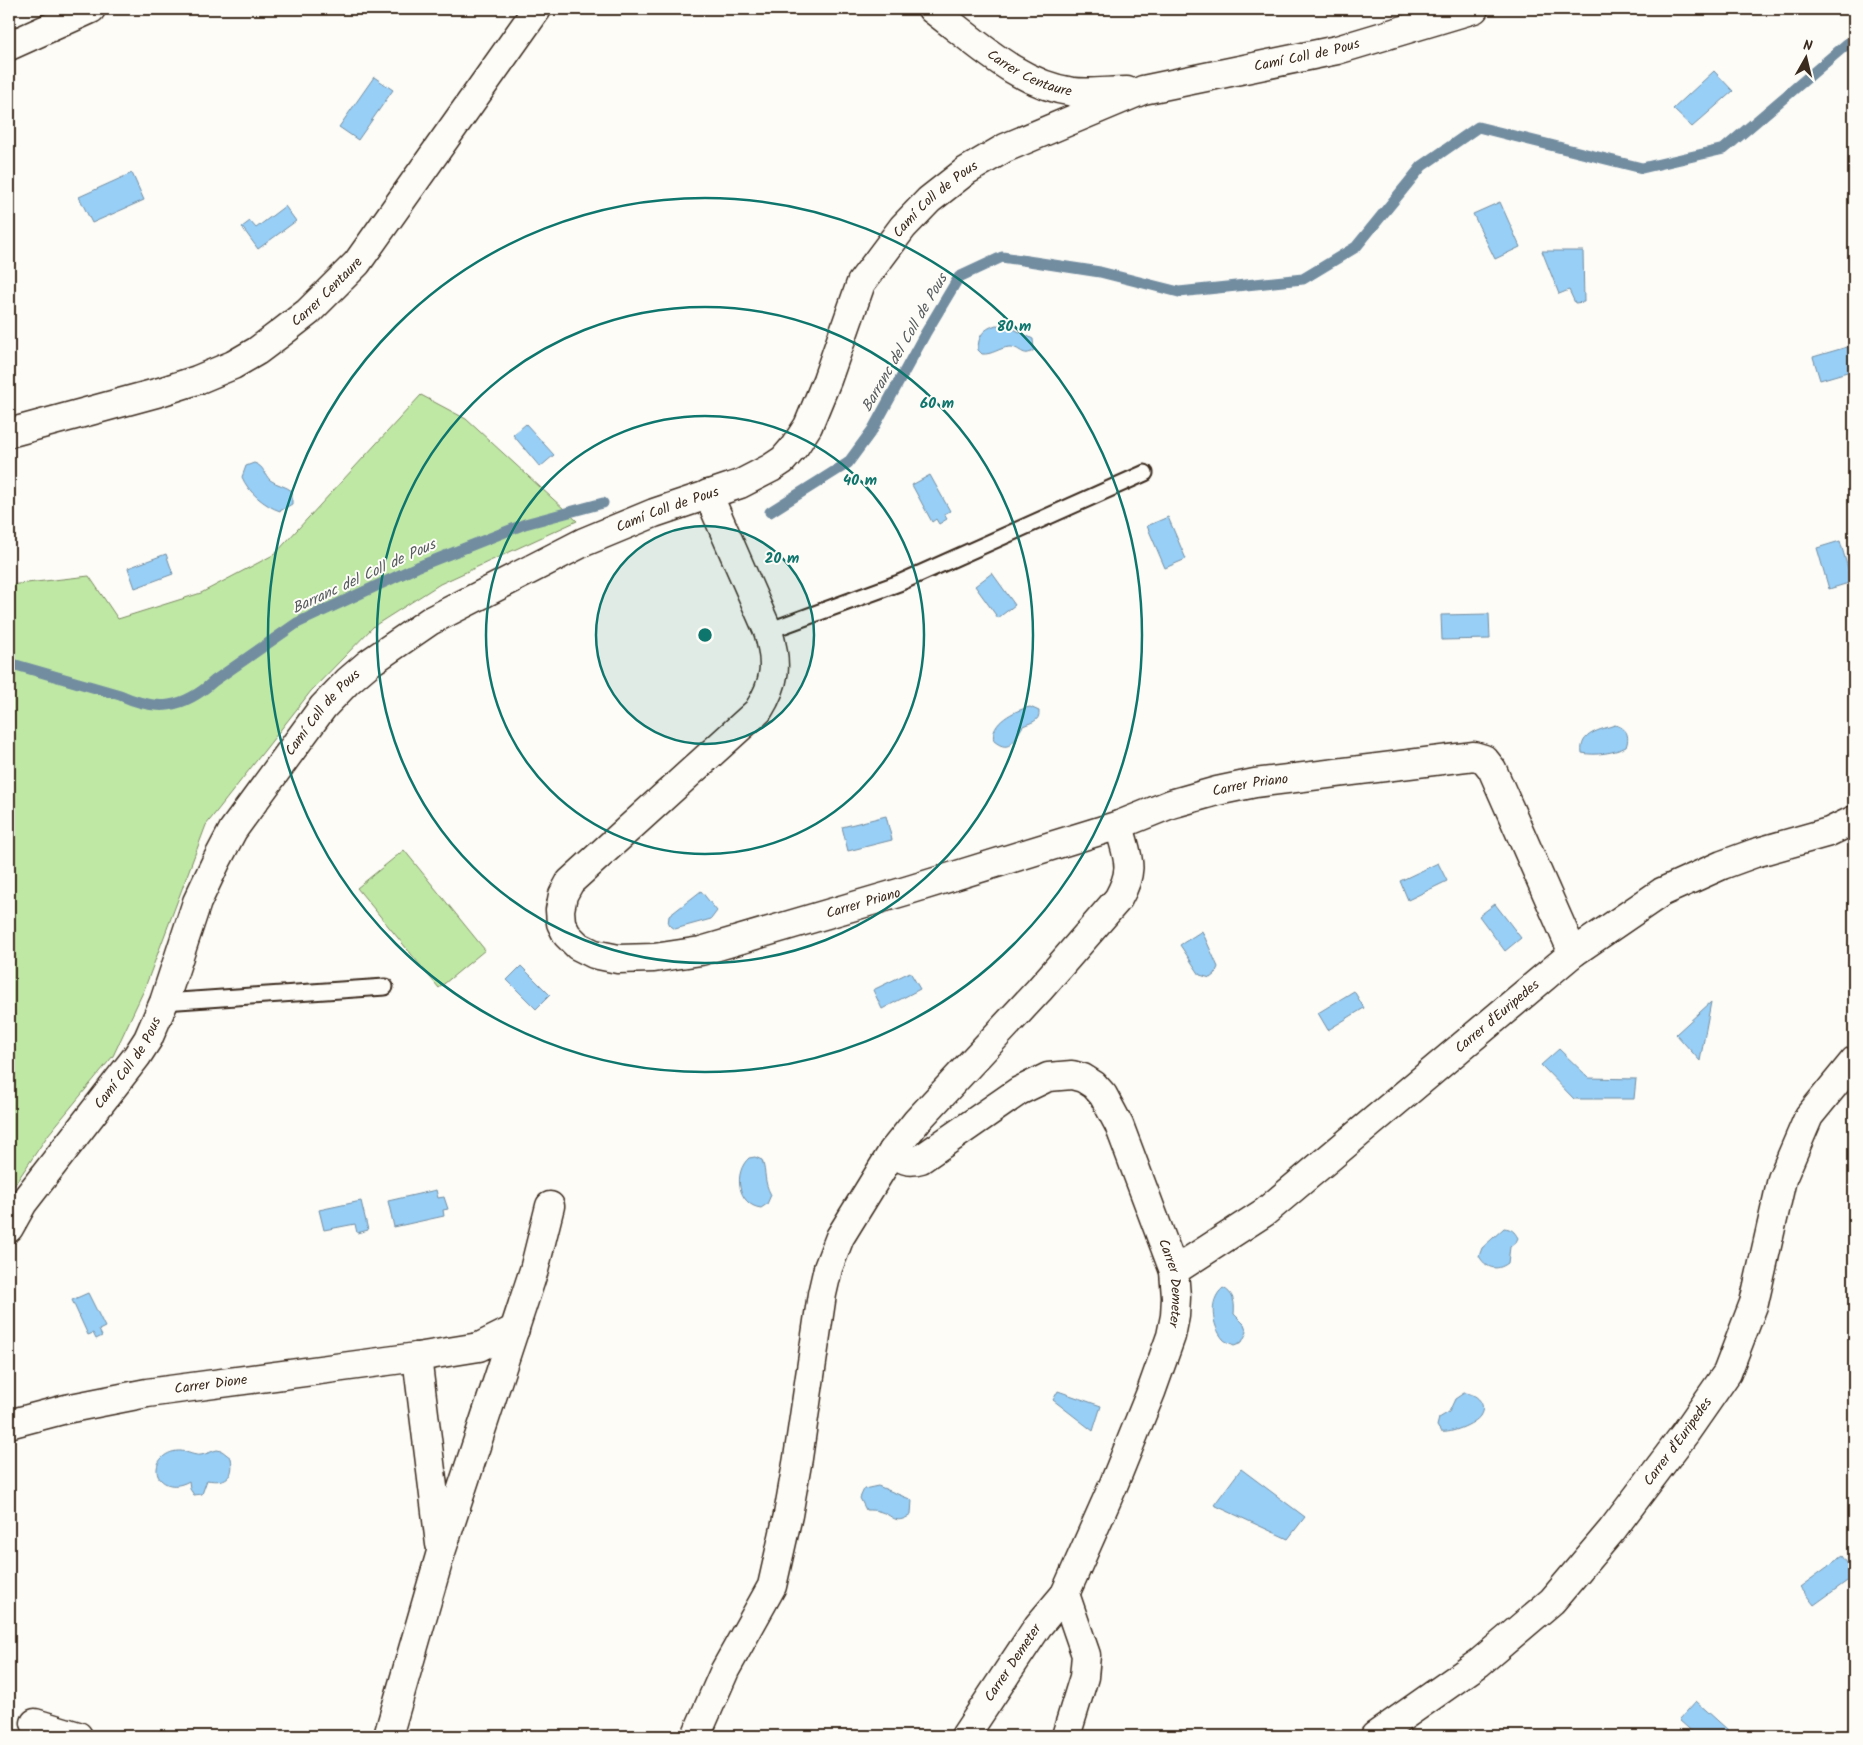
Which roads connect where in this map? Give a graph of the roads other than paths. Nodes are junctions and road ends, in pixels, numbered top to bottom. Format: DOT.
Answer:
graph roads {
  1 [pos="91,9"];
  2 [pos="537,9"];
  3 [pos="932,9"];
  4 [pos="1474,9"];
  5 [pos="9,46"];
  6 [pos="1143,90"];
  7 [pos="9,433"];
  8 [pos="1144,473"];
  9 [pos="708,494"];
  10 [pos="768,631"];
  11 [pos="1854,820"];
  12 [pos="1119,825"];
  13 [pos="1573,953"];
  14 [pos="385,987"];
  15 [pos="164,1002"];
  16 [pos="1854,1061"];
  17 [pos="892,1151"];
  18 [pos="550,1206"];
  19 [pos="9,1228"];
  20 [pos="1174,1271"];
  21 [pos="515,1329"];
  22 [pos="417,1357"];
  23 [pos="9,1424"];
  24 [pos="442,1552"];
  25 [pos="1065,1594"];
  26 [pos="35,1723"];
  27 [pos="78,1736"];
  28 [pos="388,1736"];
  29 [pos="696,1736"];
  30 [pos="965,1736"];
  31 [pos="1066,1736"];
  32 [pos="1375,1736"];
  1 -- 5 [label="street"];
  2 -- 7 [label="street, Carrer Centaure"];
  3 -- 6 [label="street, Carrer Centaure"];
  4 -- 6 [label="street, Camí Coll de Pous"];
  6 -- 9 [label="street, Camí Coll de Pous"];
  8 -- 10 [label="lane"];
  9 -- 10 [label="street, Carrer Priano"];
  9 -- 15 [label="street, Camí Coll de Pous"];
  10 -- 12 [label="street, Carrer Priano"];
  11 -- 13 [label="street, Carrer d'Euripedes"];
  12 -- 13 [label="street, Carrer Priano"];
  12 -- 17 [label="street"];
  13 -- 20 [label="street, Carrer d'Euripedes"];
  14 -- 15 [label="lane"];
  15 -- 19 [label="street, Camí Coll de Pous"];
  16 -- 32 [label="street, Carrer d'Euripedes"];
  17 -- 20 [label="street, Carrer Demeter"];
  17 -- 29 [label="street"];
  18 -- 21 [label="street"];
  20 -- 25 [label="street, Carrer Demeter"];
  21 -- 22 [label="street, Carrer Dione"];
  21 -- 24 [label="street"];
  22 -- 23 [label="street, Carrer Dione"];
  22 -- 24 [label="street"];
  24 -- 28 [label="street"];
  25 -- 30 [label="street, Carrer Demeter"];
  25 -- 31 [label="street"];
  26 -- 27 [label="street"];
}
